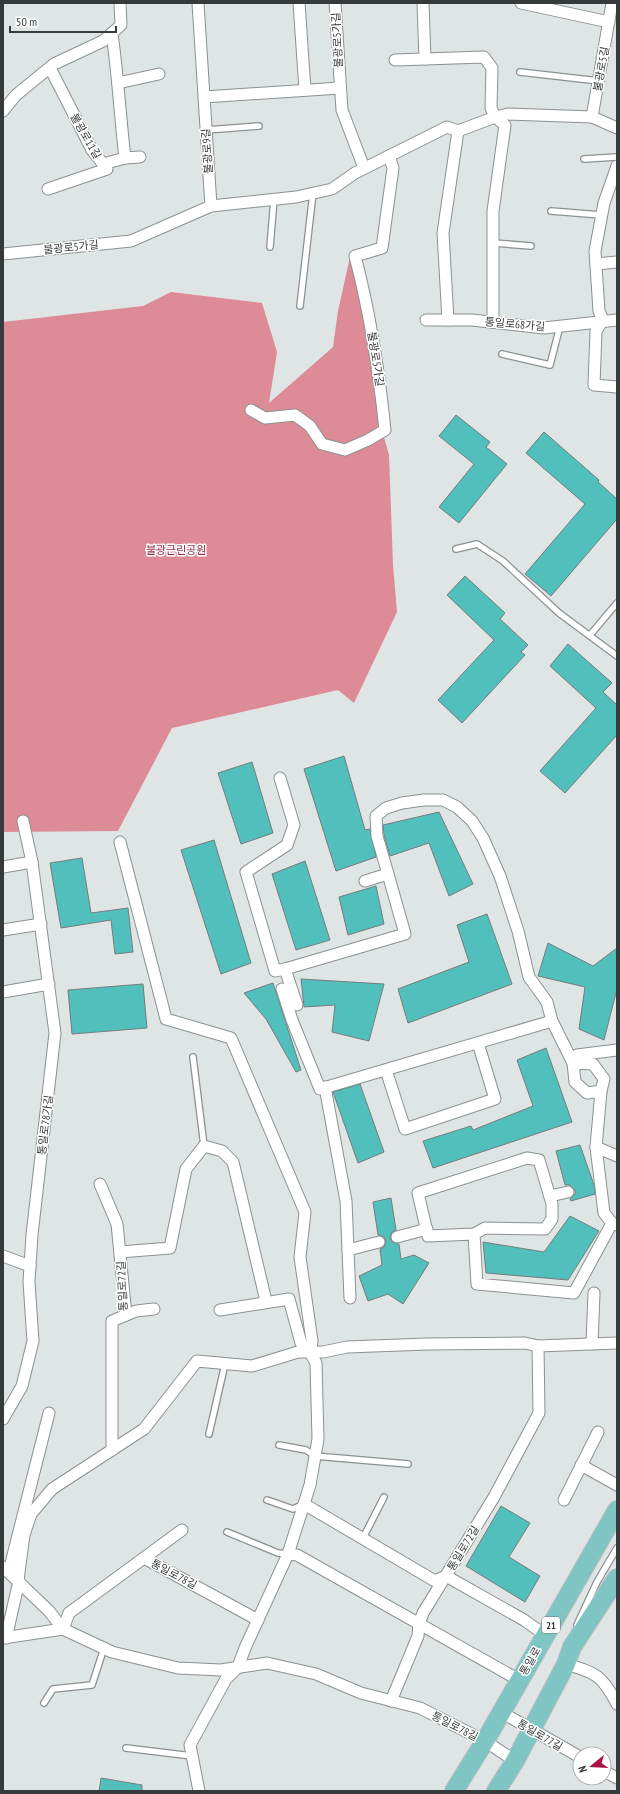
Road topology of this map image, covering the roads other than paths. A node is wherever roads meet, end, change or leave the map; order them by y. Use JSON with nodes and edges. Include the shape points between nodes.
{"nodes":[{"id":1,"x":120,"y":3,"type":"edge"},
{"id":2,"x":198,"y":3,"type":"edge"},
{"id":3,"x":299,"y":3,"type":"edge"},
{"id":4,"x":335,"y":3,"type":"edge"},
{"id":5,"x":423,"y":3,"type":"edge"},
{"id":6,"x":521,"y":3,"type":"edge"},
{"id":7,"x":612,"y":3,"type":"edge"},
{"id":8,"x":609,"y":22,"type":"junction"},
{"id":9,"x":112,"y":34,"type":"junction"},
{"id":10,"x":425,"y":59,"type":"junction"},
{"id":11,"x":395,"y":60,"type":"dead end"},
{"id":12,"x":50,"y":68,"type":"junction"},
{"id":13,"x":520,"y":72,"type":"dead end"},
{"id":14,"x":160,"y":74,"type":"dead end"},
{"id":15,"x":599,"y":81,"type":"junction"},
{"id":16,"x":118,"y":84,"type":"junction"},
{"id":17,"x":340,"y":88,"type":"junction"},
{"id":18,"x":305,"y":90,"type":"junction"},
{"id":19,"x":204,"y":97,"type":"junction"},
{"id":20,"x":3,"y":111,"type":"edge"},
{"id":21,"x":495,"y":117,"type":"junction"},
{"id":22,"x":592,"y":117,"type":"junction"},
{"id":23,"x":259,"y":126,"type":"dead end"},
{"id":24,"x":617,"y":128,"type":"edge"},
{"id":25,"x":206,"y":130,"type":"junction"},
{"id":26,"x":458,"y":130,"type":"junction"},
{"id":27,"x":389,"y":156,"type":"junction"},
{"id":28,"x":140,"y":157,"type":"dead end"},
{"id":29,"x":617,"y":157,"type":"edge"},
{"id":30,"x":126,"y":158,"type":"junction"},
{"id":31,"x":584,"y":159,"type":"dead end"},
{"id":32,"x":103,"y":164,"type":"junction"},
{"id":33,"x":617,"y":166,"type":"edge"},
{"id":34,"x":364,"y":168,"type":"junction"},
{"id":35,"x":48,"y":189,"type":"dead end"},
{"id":36,"x":313,"y":193,"type":"junction"},
{"id":37,"x":274,"y":199,"type":"junction"},
{"id":38,"x":211,"y":206,"type":"junction"},
{"id":39,"x":552,"y":211,"type":"dead end"},
{"id":40,"x":601,"y":215,"type":"junction"},
{"id":41,"x":494,"y":243,"type":"junction"},
{"id":42,"x":531,"y":246,"type":"dead end"},
{"id":43,"x":270,"y":247,"type":"dead end"},
{"id":44,"x":3,"y":254,"type":"edge"},
{"id":45,"x":617,"y":262,"type":"edge"},
{"id":46,"x":596,"y":264,"type":"junction"},
{"id":47,"x":300,"y":306,"type":"dead end"},
{"id":48,"x":426,"y":320,"type":"dead end"},
{"id":49,"x":448,"y":320,"type":"junction"},
{"id":50,"x":603,"y":320,"type":"junction"},
{"id":51,"x":617,"y":320,"type":"edge"},
{"id":52,"x":493,"y":322,"type":"junction"},
{"id":53,"x":560,"y":326,"type":"junction"},
{"id":54,"x":502,"y":354,"type":"dead end"},
{"id":55,"x":617,"y":387,"type":"edge"},
{"id":56,"x":252,"y":410,"type":"dead end"},
{"id":57,"x":456,"y":549,"type":"dead end"},
{"id":58,"x":617,"y":603,"type":"edge"},
{"id":59,"x":590,"y":635,"type":"junction"},
{"id":60,"x":617,"y":656,"type":"edge"},
{"id":61,"x":280,"y":778,"type":"dead end"},
{"id":62,"x":23,"y":821,"type":"dead end"},
{"id":63,"x":120,"y":842,"type":"dead end"},
{"id":64,"x":32,"y":862,"type":"junction"},
{"id":65,"x":3,"y":866,"type":"edge"},
{"id":66,"x":388,"y":874,"type":"junction"},
{"id":67,"x":364,"y":880,"type":"dead end"},
{"id":68,"x":41,"y":924,"type":"junction"},
{"id":69,"x":3,"y":930,"type":"edge"},
{"id":70,"x":285,"y":969,"type":"junction"},
{"id":71,"x":49,"y":984,"type":"junction"},
{"id":72,"x":282,"y":989,"type":"dead end"},
{"id":73,"x":3,"y":992,"type":"edge"},
{"id":74,"x":296,"y":1005,"type":"dead end"},
{"id":75,"x":552,"y":1021,"type":"junction"},
{"id":76,"x":478,"y":1043,"type":"junction"},
{"id":77,"x":617,"y":1050,"type":"edge"},
{"id":78,"x":193,"y":1057,"type":"dead end"},
{"id":79,"x":573,"y":1062,"type":"junction"},
{"id":80,"x":386,"y":1070,"type":"junction"},
{"id":81,"x":326,"y":1087,"type":"junction"},
{"id":82,"x":601,"y":1091,"type":"junction"},
{"id":83,"x":204,"y":1146,"type":"junction"},
{"id":84,"x":596,"y":1147,"type":"junction"},
{"id":85,"x":617,"y":1156,"type":"edge"},
{"id":86,"x":100,"y":1184,"type":"dead end"},
{"id":87,"x":568,"y":1192,"type":"dead end"},
{"id":88,"x":550,"y":1196,"type":"junction"},
{"id":89,"x":615,"y":1224,"type":"edge"},
{"id":90,"x":427,"y":1229,"type":"junction"},
{"id":91,"x":474,"y":1234,"type":"junction"},
{"id":92,"x":398,"y":1237,"type":"dead end"},
{"id":93,"x":379,"y":1242,"type":"dead end"},
{"id":94,"x":348,"y":1250,"type":"junction"},
{"id":95,"x":120,"y":1252,"type":"junction"},
{"id":96,"x":3,"y":1256,"type":"edge"},
{"id":97,"x":30,"y":1266,"type":"junction"},
{"id":98,"x":594,"y":1293,"type":"dead end"},
{"id":99,"x":350,"y":1298,"type":"dead end"},
{"id":100,"x":266,"y":1301,"type":"junction"},
{"id":101,"x":154,"y":1309,"type":"dead end"},
{"id":102,"x":220,"y":1310,"type":"dead end"},
{"id":103,"x":126,"y":1315,"type":"junction"},
{"id":104,"x":617,"y":1343,"type":"edge"},
{"id":105,"x":592,"y":1344,"type":"junction"},
{"id":106,"x":538,"y":1346,"type":"junction"},
{"id":107,"x":310,"y":1352,"type":"junction"},
{"id":108,"x":225,"y":1364,"type":"junction"},
{"id":109,"x":50,"y":1413,"type":"dead end"},
{"id":110,"x":3,"y":1419,"type":"edge"},
{"id":111,"x":598,"y":1432,"type":"dead end"},
{"id":112,"x":209,"y":1434,"type":"dead end"},
{"id":113,"x":279,"y":1445,"type":"dead end"},
{"id":114,"x":112,"y":1450,"type":"junction"},
{"id":115,"x":315,"y":1456,"type":"junction"},
{"id":116,"x":408,"y":1464,"type":"dead end"},
{"id":117,"x":581,"y":1465,"type":"junction"},
{"id":118,"x":617,"y":1485,"type":"edge"},
{"id":119,"x":384,"y":1498,"type":"dead end"},
{"id":120,"x":267,"y":1500,"type":"dead end"},
{"id":121,"x":564,"y":1500,"type":"dead end"},
{"id":122,"x":304,"y":1504,"type":"junction"},
{"id":123,"x":617,"y":1510,"type":"edge"},
{"id":124,"x":182,"y":1530,"type":"dead end"},
{"id":125,"x":227,"y":1532,"type":"dead end"},
{"id":126,"x":363,"y":1538,"type":"junction"},
{"id":127,"x":617,"y":1548,"type":"edge"},
{"id":128,"x":288,"y":1554,"type":"junction"},
{"id":129,"x":144,"y":1558,"type":"junction"},
{"id":130,"x":6,"y":1569,"type":"edge"},
{"id":131,"x":446,"y":1576,"type":"junction"},
{"id":132,"x":617,"y":1578,"type":"edge"},
{"id":133,"x":19,"y":1580,"type":"junction"},
{"id":134,"x":258,"y":1620,"type":"junction"},
{"id":135,"x":419,"y":1624,"type":"junction"},
{"id":136,"x":63,"y":1629,"type":"junction"},
{"id":137,"x":545,"y":1635,"type":"junction"},
{"id":138,"x":4,"y":1638,"type":"edge"},
{"id":139,"x":572,"y":1647,"type":"junction"},
{"id":140,"x":104,"y":1648,"type":"junction"},
{"id":141,"x":566,"y":1664,"type":"junction"},
{"id":142,"x":238,"y":1667,"type":"junction"},
{"id":143,"x":520,"y":1680,"type":"junction"},
{"id":144,"x":391,"y":1701,"type":"junction"},
{"id":145,"x":44,"y":1703,"type":"dead end"},
{"id":146,"x":617,"y":1704,"type":"edge"},
{"id":147,"x":501,"y":1712,"type":"junction"},
{"id":148,"x":531,"y":1730,"type":"junction"},
{"id":149,"x":485,"y":1741,"type":"junction"},
{"id":150,"x":126,"y":1748,"type":"dead end"},
{"id":151,"x":572,"y":1753,"type":"edge"},
{"id":152,"x":192,"y":1756,"type":"junction"},
{"id":153,"x":515,"y":1761,"type":"junction"},
{"id":154,"x":199,"y":1791,"type":"edge"},
{"id":155,"x":454,"y":1791,"type":"edge"},
{"id":156,"x":496,"y":1791,"type":"edge"}],
"edges":[{"from":1,"to":9,"type":"street","via":[[121,25]]},
{"from":2,"to":19,"type":"street","name":"불광로9길"},
{"from":3,"to":18,"type":"street"},
{"from":4,"to":17,"type":"street","name":"불광로5가길"},
{"from":5,"to":10,"type":"street"},
{"from":6,"to":8,"type":"street"},
{"from":7,"to":8,"type":"street","name":"불광로5길"},
{"from":8,"to":15,"type":"street","name":"불광로5길"},
{"from":9,"to":12,"type":"street"},
{"from":9,"to":16,"type":"street"},
{"from":10,"to":11,"type":"street"},
{"from":10,"to":21,"type":"street","via":[[484,57],[492,68],[491,108]]},
{"from":12,"to":20,"type":"street","via":[[16,95]]},
{"from":12,"to":32,"type":"street","name":"불광로11길","via":[[92,150]]},
{"from":13,"to":15,"type":"lane"},
{"from":14,"to":16,"type":"street"},
{"from":15,"to":22,"type":"street","name":"불광로5길"},
{"from":16,"to":30,"type":"street"},
{"from":17,"to":18,"type":"street"},
{"from":17,"to":34,"type":"street","name":"불광로5가길","via":[[342,110]]},
{"from":18,"to":19,"type":"street"},
{"from":19,"to":25,"type":"street","name":"불광로9길"},
{"from":21,"to":22,"type":"street","name":"불광로5가길","via":[[508,114]]},
{"from":21,"to":26,"type":"street","name":"불광로5가길"},
{"from":21,"to":41,"type":"street","via":[[506,125],[493,211]]},
{"from":22,"to":24,"type":"street"},
{"from":23,"to":25,"type":"lane"},
{"from":25,"to":38,"type":"street","name":"불광로9길"},
{"from":26,"to":27,"type":"street","name":"불광로5가길","via":[[447,127]]},
{"from":26,"to":49,"type":"street","via":[[443,233]]},
{"from":27,"to":34,"type":"street","name":"불광로5가길"},
{"from":27,"to":56,"type":"street","name":"불광로5가길","via":[[393,168],[382,248],[355,256],[372,329],[385,430],[345,450],[322,444],[310,426],[295,415],[265,418]]},
{"from":28,"to":30,"type":"street"},
{"from":29,"to":31,"type":"lane"},
{"from":30,"to":32,"type":"street"},
{"from":32,"to":35,"type":"street","name":"불광로11길","via":[[107,169]]},
{"from":33,"to":40,"type":"street"},
{"from":34,"to":36,"type":"street","name":"불광로5가길","via":[[332,189]]},
{"from":36,"to":37,"type":"street","name":"불광로5가길"},
{"from":36,"to":47,"type":"lane"},
{"from":37,"to":38,"type":"street","name":"불광로5가길"},
{"from":37,"to":43,"type":"lane"},
{"from":38,"to":44,"type":"street","name":"불광로5가길","via":[[131,241]]},
{"from":39,"to":40,"type":"lane"},
{"from":40,"to":46,"type":"street","via":[[595,251]]},
{"from":41,"to":42,"type":"lane"},
{"from":41,"to":52,"type":"street"},
{"from":45,"to":46,"type":"street"},
{"from":46,"to":50,"type":"street","via":[[599,312]]},
{"from":48,"to":49,"type":"street","name":"통일로68가길"},
{"from":49,"to":52,"type":"street","name":"통일로68가길"},
{"from":50,"to":51,"type":"street","name":"통일로68가길"},
{"from":50,"to":53,"type":"street","name":"통일로68가길"},
{"from":50,"to":55,"type":"street","via":[[596,331],[594,385]]},
{"from":52,"to":53,"type":"street","name":"통일로68가길","via":[[544,328]]},
{"from":53,"to":54,"type":"lane","via":[[550,365]]},
{"from":57,"to":59,"type":"lane","via":[[477,544],[503,560],[559,613]]},
{"from":58,"to":59,"type":"lane"},
{"from":59,"to":60,"type":"lane"},
{"from":61,"to":70,"type":"street","via":[[294,825],[287,845],[246,872],[276,971]]},
{"from":62,"to":64,"type":"street","name":"통일로78가길"},
{"from":63,"to":107,"type":"street","via":[[166,1019],[231,1038],[305,1212],[300,1257],[312,1341]]},
{"from":64,"to":65,"type":"street"},
{"from":64,"to":68,"type":"street","name":"통일로78가길"},
{"from":66,"to":67,"type":"street"},
{"from":66,"to":70,"type":"street","via":[[405,934]]},
{"from":66,"to":75,"type":"street","via":[[377,836],[376,816],[386,808],[424,800],[443,800],[457,807],[472,821],[484,838],[516,923],[529,977],[547,1002]]},
{"from":68,"to":69,"type":"street"},
{"from":68,"to":71,"type":"street","name":"통일로78가길"},
{"from":70,"to":74,"type":"street"},
{"from":71,"to":73,"type":"street"},
{"from":71,"to":97,"type":"street","name":"통일로78가길","via":[[56,1034]]},
{"from":72,"to":81,"type":"street","via":[[320,1089]]},
{"from":75,"to":76,"type":"street"},
{"from":75,"to":79,"type":"street"},
{"from":76,"to":80,"type":"street"},
{"from":76,"to":80,"type":"street","via":[[495,1100],[405,1129]]},
{"from":77,"to":79,"type":"street","via":[[578,1055]]},
{"from":78,"to":83,"type":"lane"},
{"from":79,"to":82,"type":"street","via":[[575,1082],[587,1093]]},
{"from":79,"to":82,"type":"street","via":[[593,1064],[596,1067],[604,1079]]},
{"from":80,"to":81,"type":"street"},
{"from":81,"to":94,"type":"street","via":[[346,1201]]},
{"from":82,"to":84,"type":"street"},
{"from":83,"to":95,"type":"street","name":"통일로72길","via":[[186,1169],[170,1248]]},
{"from":83,"to":100,"type":"street","via":[[222,1151],[233,1162]]},
{"from":84,"to":85,"type":"street"},
{"from":84,"to":89,"type":"street","via":[[597,1185],[604,1213]]},
{"from":86,"to":95,"type":"street","via":[[117,1224]]},
{"from":87,"to":88,"type":"street"},
{"from":88,"to":90,"type":"street","via":[[540,1160],[527,1158],[418,1193]]},
{"from":88,"to":91,"type":"street","via":[[552,1219],[545,1230],[484,1228]]},
{"from":89,"to":91,"type":"street","via":[[574,1293],[477,1284]]},
{"from":90,"to":91,"type":"street","via":[[428,1236]]},
{"from":90,"to":92,"type":"street"},
{"from":93,"to":94,"type":"street"},
{"from":94,"to":99,"type":"street"},
{"from":95,"to":103,"type":"street","name":"통일로72길"},
{"from":96,"to":97,"type":"street"},
{"from":97,"to":110,"type":"street","name":"통일로78가길","via":[[33,1341],[22,1386]]},
{"from":98,"to":105,"type":"street"},
{"from":100,"to":102,"type":"street"},
{"from":100,"to":107,"type":"street","via":[[289,1298],[301,1343]]},
{"from":101,"to":103,"type":"street"},
{"from":103,"to":114,"type":"street","name":"통일로72길","via":[[112,1320]]},
{"from":104,"to":105,"type":"street"},
{"from":105,"to":106,"type":"street"},
{"from":106,"to":107,"type":"street","via":[[525,1343],[427,1344]]},
{"from":106,"to":131,"type":"street","name":"통일로72길","via":[[539,1413],[494,1497]]},
{"from":107,"to":108,"type":"street","via":[[298,1352],[252,1366]]},
{"from":107,"to":115,"type":"street","via":[[316,1363],[318,1439]]},
{"from":108,"to":112,"type":"lane"},
{"from":108,"to":114,"type":"street","via":[[197,1361],[144,1429]]},
{"from":109,"to":130,"type":"street","name":"통일로78길"},
{"from":111,"to":117,"type":"street"},
{"from":113,"to":115,"type":"lane","via":[[306,1450]]},
{"from":114,"to":133,"type":"street","via":[[52,1489],[31,1514],[24,1535]]},
{"from":115,"to":116,"type":"lane"},
{"from":115,"to":122,"type":"street"},
{"from":117,"to":118,"type":"street"},
{"from":117,"to":121,"type":"street"},
{"from":119,"to":126,"type":"lane"},
{"from":120,"to":122,"type":"lane","via":[[293,1509]]},
{"from":122,"to":126,"type":"street","name":"통일로72길"},
{"from":122,"to":128,"type":"street"},
{"from":123,"to":137,"type":"main road","name":"통일로","number":"21"},
{"from":124,"to":129,"type":"street"},
{"from":125,"to":128,"type":"lane","via":[[278,1554]]},
{"from":126,"to":131,"type":"street","name":"통일로72길","via":[[436,1581]]},
{"from":127,"to":139,"type":"lane","via":[[597,1582],[575,1629]]},
{"from":128,"to":134,"type":"street"},
{"from":128,"to":135,"type":"street","via":[[297,1555]]},
{"from":129,"to":134,"type":"street","name":"통일로78길"},
{"from":129,"to":136,"type":"street","name":"통일로78길","via":[[68,1613]]},
{"from":130,"to":133,"type":"street","name":"통일로78길"},
{"from":131,"to":135,"type":"street"},
{"from":131,"to":137,"type":"street","via":[[524,1620]]},
{"from":132,"to":139,"type":"main road"},
{"from":133,"to":136,"type":"street","name":"통일로78길","via":[[50,1611]]},
{"from":133,"to":138,"type":"street"},
{"from":134,"to":142,"type":"street"},
{"from":135,"to":143,"type":"street"},
{"from":135,"to":144,"type":"street","via":[[418,1636]]},
{"from":136,"to":138,"type":"street"},
{"from":136,"to":140,"type":"street","name":"통일로78길"},
{"from":137,"to":143,"type":"main road","name":"통일로","number":"21"},
{"from":139,"to":141,"type":"main road"},
{"from":140,"to":142,"type":"street","name":"통일로78길","via":[[178,1668],[221,1670]]},
{"from":140,"to":145,"type":"lane","via":[[92,1685],[53,1689]]},
{"from":141,"to":146,"type":"street","via":[[590,1671],[607,1684]]},
{"from":141,"to":148,"type":"main road"},
{"from":142,"to":144,"type":"street","name":"통일로78길","via":[[267,1663],[316,1674],[361,1693]]},
{"from":142,"to":152,"type":"street","via":[[226,1679],[200,1725],[190,1745]]},
{"from":143,"to":147,"type":"main road","name":"통일로","number":"21"},
{"from":144,"to":149,"type":"street","name":"통일로78길","via":[[420,1708]]},
{"from":147,"to":148,"type":"street","name":"통일로77길"},
{"from":147,"to":149,"type":"main road","name":"통일로","number":"21"},
{"from":148,"to":151,"type":"street","name":"통일로77길"},
{"from":148,"to":153,"type":"main road"},
{"from":149,"to":153,"type":"street","name":"통일로78길"},
{"from":149,"to":155,"type":"main road","name":"통일로","number":"21"},
{"from":150,"to":152,"type":"lane"},
{"from":152,"to":154,"type":"street"},
{"from":153,"to":156,"type":"main road"}]}
